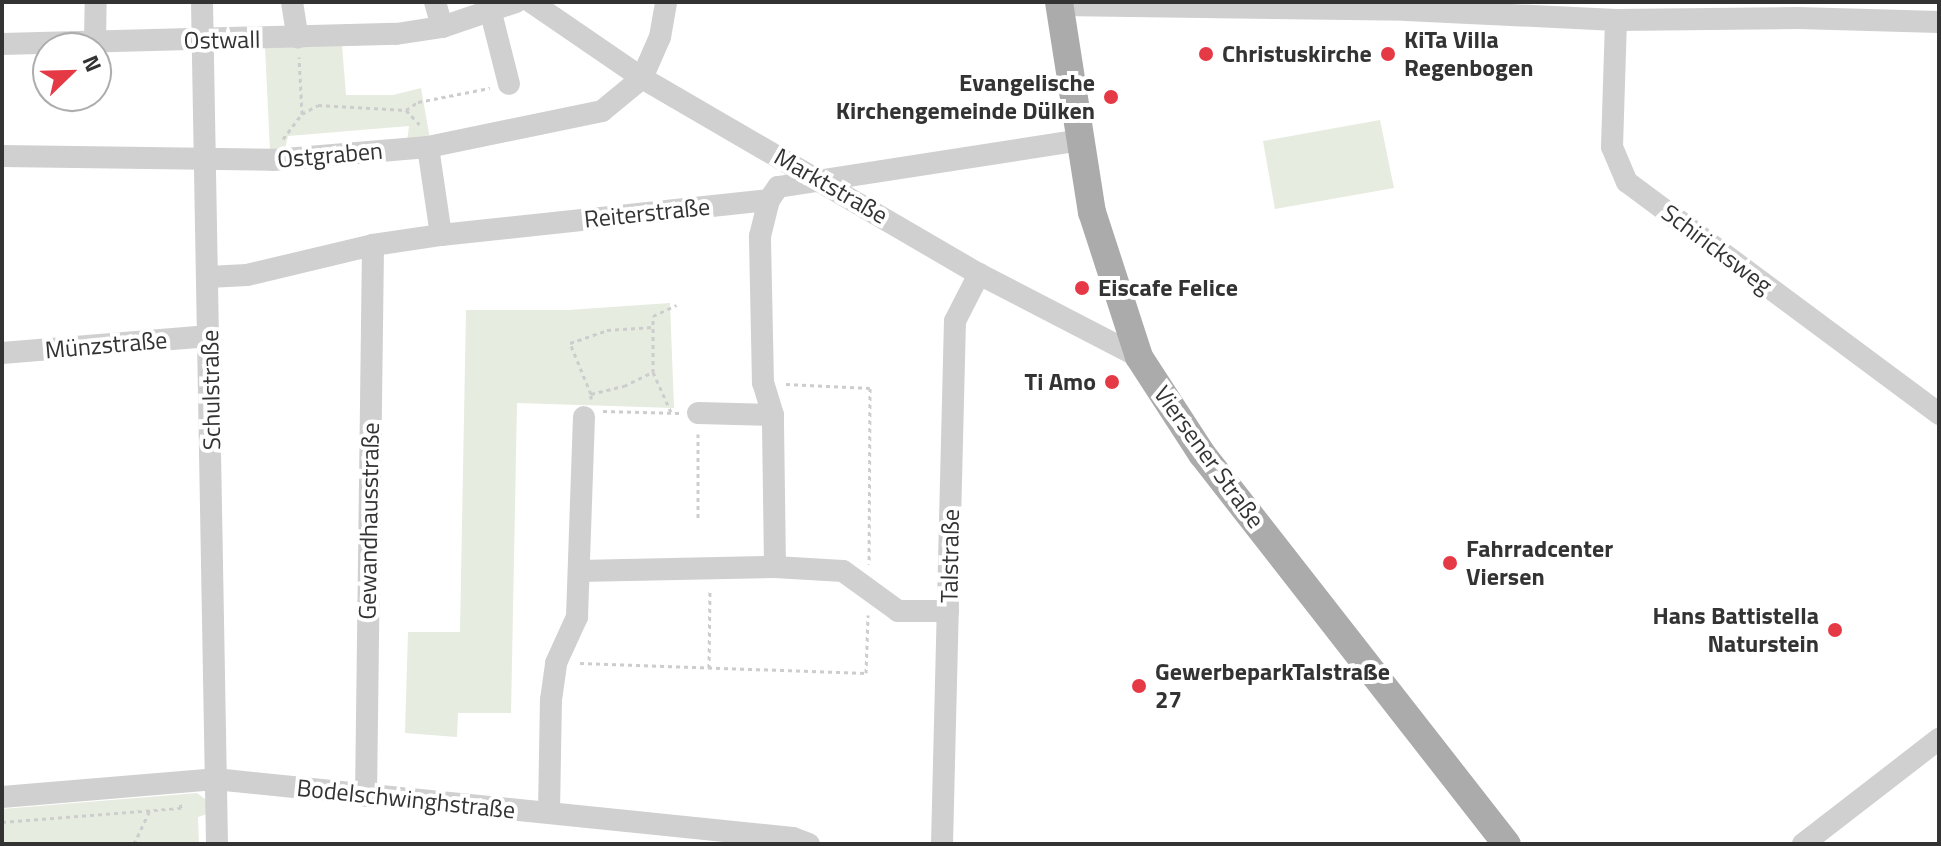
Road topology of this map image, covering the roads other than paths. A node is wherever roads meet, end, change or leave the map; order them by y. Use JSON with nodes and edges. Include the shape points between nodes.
{"nodes":[{"id":1,"x":96,"y":2,"type":"edge"},
{"id":2,"x":202,"y":2,"type":"edge"},
{"id":3,"x":292,"y":2,"type":"edge"},
{"id":4,"x":435,"y":2,"type":"edge"},
{"id":5,"x":516,"y":2,"type":"edge"},
{"id":6,"x":531,"y":2,"type":"edge"},
{"id":7,"x":666,"y":2,"type":"edge"},
{"id":8,"x":1059,"y":4,"type":"edge"},
{"id":9,"x":1405,"y":6,"type":"edge"},
{"id":10,"x":1797,"y":10,"type":"edge"},
{"id":11,"x":491,"y":13,"type":"junction"},
{"id":12,"x":1616,"y":20,"type":"junction"},
{"id":13,"x":1939,"y":22,"type":"edge"},
{"id":14,"x":442,"y":27,"type":"junction"},
{"id":15,"x":95,"y":32,"type":"edge"},
{"id":16,"x":298,"y":38,"type":"junction"},
{"id":17,"x":112,"y":41,"type":"edge"},
{"id":18,"x":203,"y":41,"type":"junction"},
{"id":19,"x":32,"y":43,"type":"edge"},
{"id":20,"x":2,"y":44,"type":"edge"},
{"id":21,"x":642,"y":78,"type":"junction"},
{"id":22,"x":509,"y":84,"type":"road end"},
{"id":23,"x":1080,"y":140,"type":"junction"},
{"id":24,"x":428,"y":147,"type":"junction"},
{"id":25,"x":2,"y":156,"type":"edge"},
{"id":26,"x":205,"y":162,"type":"junction"},
{"id":27,"x":820,"y":179,"type":"junction"},
{"id":28,"x":769,"y":200,"type":"junction"},
{"id":29,"x":441,"y":235,"type":"junction"},
{"id":30,"x":373,"y":245,"type":"junction"},
{"id":31,"x":979,"y":274,"type":"junction"},
{"id":32,"x":208,"y":277,"type":"junction"},
{"id":33,"x":209,"y":336,"type":"junction"},
{"id":34,"x":2,"y":353,"type":"edge"},
{"id":35,"x":1139,"y":357,"type":"junction"},
{"id":36,"x":698,"y":413,"type":"road end"},
{"id":37,"x":1939,"y":414,"type":"edge"},
{"id":38,"x":773,"y":415,"type":"junction"},
{"id":39,"x":584,"y":417,"type":"road end"},
{"id":40,"x":775,"y":567,"type":"junction"},
{"id":41,"x":579,"y":571,"type":"junction"},
{"id":42,"x":948,"y":611,"type":"junction"},
{"id":43,"x":1939,"y":739,"type":"edge"},
{"id":44,"x":215,"y":779,"type":"junction"},
{"id":45,"x":366,"y":796,"type":"junction"},
{"id":46,"x":2,"y":797,"type":"edge"},
{"id":47,"x":549,"y":812,"type":"junction"},
{"id":48,"x":798,"y":842,"type":"edge"},
{"id":49,"x":217,"y":844,"type":"edge"},
{"id":50,"x":942,"y":844,"type":"edge"},
{"id":51,"x":1507,"y":844,"type":"edge"},
{"id":52,"x":1803,"y":844,"type":"edge"}],
"edges":[{"from":1,"to":15,"type":"street"},
{"from":2,"to":18,"type":"street","name":"Schulstraße"},
{"from":3,"to":16,"type":"street"},
{"from":4,"to":14,"type":"street"},
{"from":5,"to":11,"type":"street","name":"Ostwall"},
{"from":6,"to":21,"type":"street","name":"Marktstraße"},
{"from":7,"to":21,"type":"street","via":[[660,37]]},
{"from":8,"to":9,"type":"street"},
{"from":8,"to":23,"type":"main road","name":"Viersener Straße"},
{"from":9,"to":12,"type":"street"},
{"from":10,"to":12,"type":"street"},
{"from":10,"to":13,"type":"street"},
{"from":11,"to":14,"type":"street","name":"Ostwall"},
{"from":11,"to":22,"type":"street"},
{"from":12,"to":37,"type":"street","name":"Schiricksweg","via":[[1612,147],[1627,182]]},
{"from":14,"to":16,"type":"street","name":"Ostwall"},
{"from":16,"to":18,"type":"street","name":"Ostwall"},
{"from":17,"to":18,"type":"street","name":"Ostwall"},
{"from":18,"to":26,"type":"street","name":"Schulstraße"},
{"from":19,"to":20,"type":"street","name":"Ostwall"},
{"from":21,"to":24,"type":"street","name":"Ostgraben","via":[[602,111]]},
{"from":21,"to":27,"type":"street","name":"Marktstraße"},
{"from":23,"to":27,"type":"street","name":"Reiterstraße"},
{"from":23,"to":35,"type":"main road","name":"Viersener Straße","via":[[1092,212]]},
{"from":24,"to":26,"type":"street","name":"Ostgraben"},
{"from":24,"to":29,"type":"street"},
{"from":25,"to":26,"type":"street","name":"Ostgraben"},
{"from":26,"to":32,"type":"street","name":"Schulstraße"},
{"from":27,"to":28,"type":"street","name":"Reiterstraße","via":[[778,187]]},
{"from":27,"to":31,"type":"street","name":"Marktstraße"},
{"from":28,"to":29,"type":"street","name":"Reiterstraße"},
{"from":28,"to":38,"type":"street","via":[[760,236],[761,313],[763,383]]},
{"from":29,"to":30,"type":"street","name":"Reiterstraße"},
{"from":30,"to":32,"type":"street","name":"Reiterstraße","via":[[247,275]]},
{"from":30,"to":45,"type":"street","name":"Gewandhausstraße"},
{"from":31,"to":35,"type":"street","name":"Marktstraße"},
{"from":31,"to":42,"type":"street","name":"Talstraße","via":[[955,321]]},
{"from":32,"to":33,"type":"street","name":"Schulstraße"},
{"from":33,"to":34,"type":"street","name":"Münzstraße"},
{"from":33,"to":44,"type":"street","name":"Schulstraße"},
{"from":35,"to":51,"type":"main road","name":"Viersener Straße","via":[[1202,454]]},
{"from":36,"to":38,"type":"street"},
{"from":38,"to":40,"type":"street"},
{"from":39,"to":41,"type":"street"},
{"from":40,"to":41,"type":"street"},
{"from":40,"to":42,"type":"street","via":[[843,571],[898,611]]},
{"from":41,"to":47,"type":"street","via":[[577,617],[556,663],[551,700]]},
{"from":42,"to":50,"type":"street","name":"Talstraße"},
{"from":43,"to":52,"type":"street"},
{"from":44,"to":45,"type":"street","name":"Bodelschwinghstraße"},
{"from":44,"to":46,"type":"street","name":"Bodelschwinghstraße"},
{"from":44,"to":49,"type":"street","name":"Schulstraße"},
{"from":45,"to":47,"type":"street","name":"Bodelschwinghstraße"},
{"from":47,"to":48,"type":"street","name":"Bodelschwinghstraße"}]}
